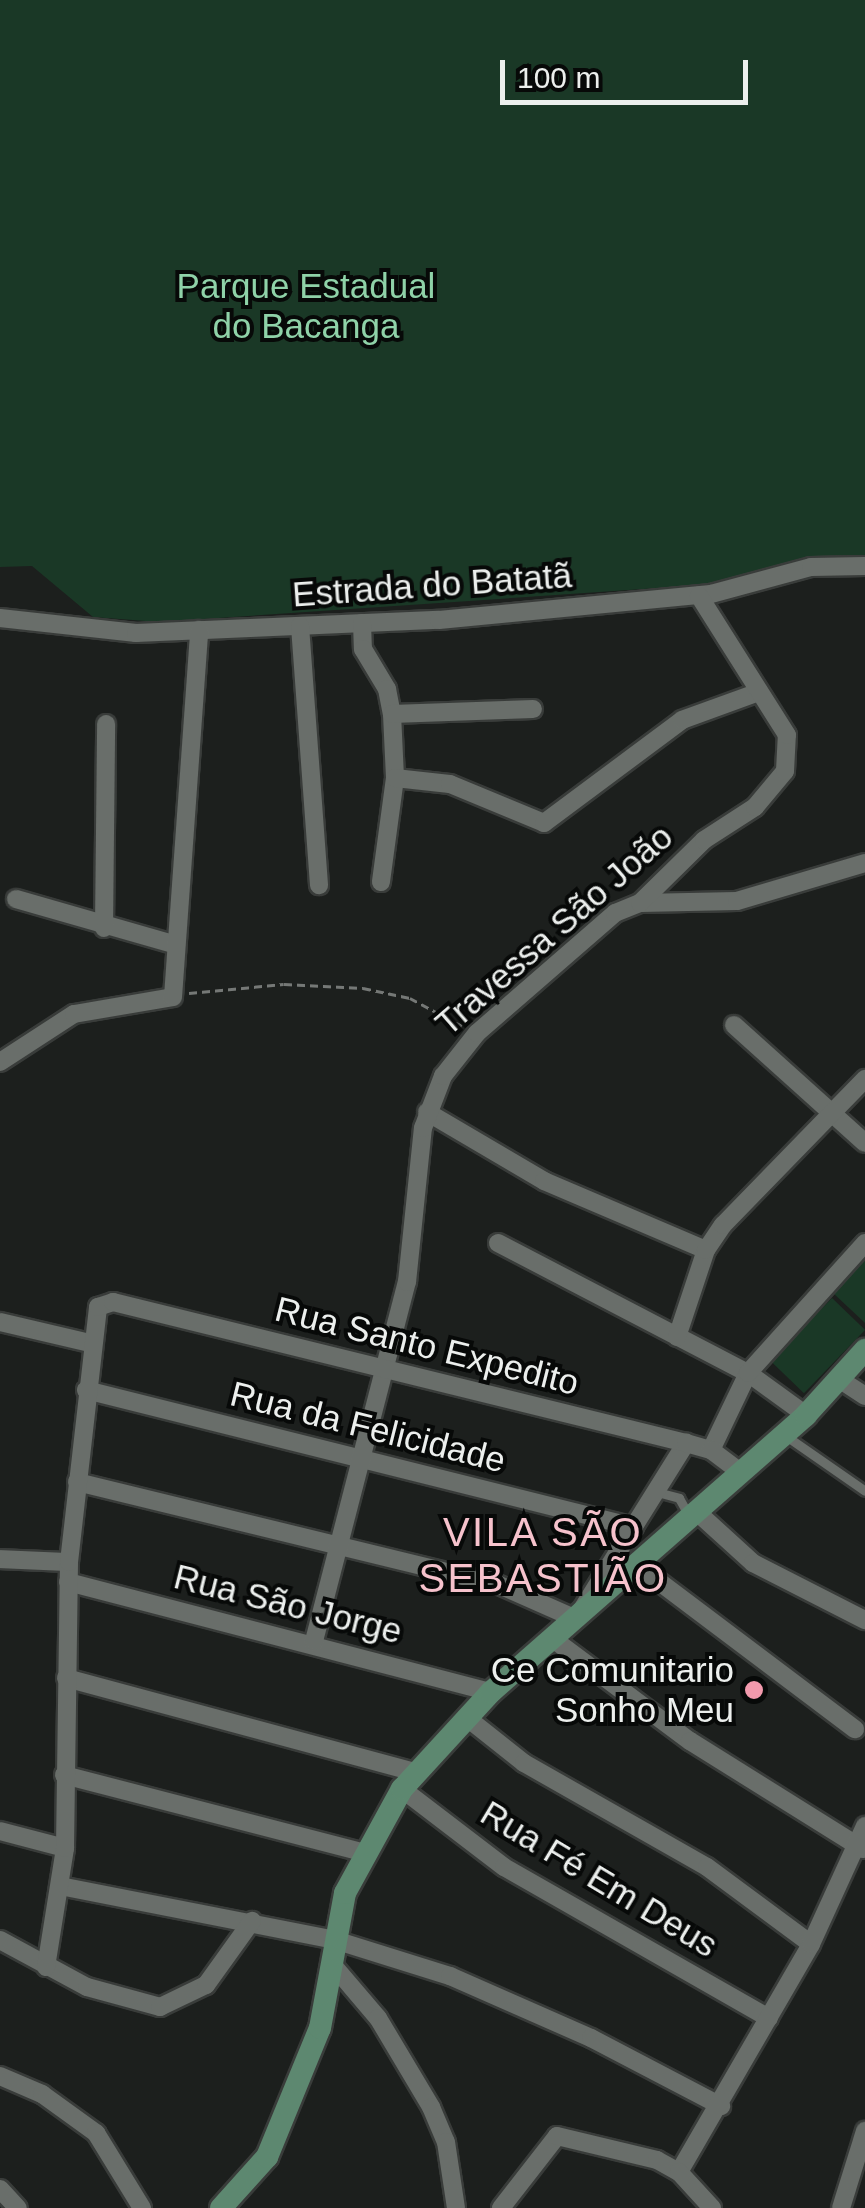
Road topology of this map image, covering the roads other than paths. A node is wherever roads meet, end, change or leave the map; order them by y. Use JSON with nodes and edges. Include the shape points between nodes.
{"nodes":[{"id":1,"x":865,"y":566,"type":"edge"},
{"id":2,"x":699,"y":596,"type":"junction"},
{"id":3,"x":0,"y":618,"type":"edge"},
{"id":4,"x":362,"y":623,"type":"junction"},
{"id":5,"x":300,"y":626,"type":"junction"},
{"id":6,"x":200,"y":630,"type":"junction"},
{"id":7,"x":758,"y":692,"type":"junction"},
{"id":8,"x":533,"y":708,"type":"dead end"},
{"id":9,"x":392,"y":714,"type":"junction"},
{"id":10,"x":106,"y":724,"type":"dead end"},
{"id":11,"x":395,"y":778,"type":"junction"},
{"id":12,"x":865,"y":863,"type":"edge"},
{"id":13,"x":381,"y":882,"type":"dead end"},
{"id":14,"x":319,"y":885,"type":"dead end"},
{"id":15,"x":16,"y":899,"type":"dead end"},
{"id":16,"x":640,"y":903,"type":"junction"},
{"id":17,"x":104,"y":928,"type":"junction"},
{"id":18,"x":173,"y":944,"type":"junction"},
{"id":19,"x":734,"y":1025,"type":"dead end"},
{"id":20,"x":0,"y":1062,"type":"edge"},
{"id":21,"x":865,"y":1079,"type":"edge"},
{"id":22,"x":428,"y":1112,"type":"junction"},
{"id":23,"x":834,"y":1114,"type":"junction"},
{"id":24,"x":865,"y":1144,"type":"edge"},
{"id":25,"x":865,"y":1242,"type":"edge"},
{"id":26,"x":498,"y":1243,"type":"dead end"},
{"id":27,"x":706,"y":1250,"type":"junction"},
{"id":28,"x":0,"y":1322,"type":"edge"},
{"id":29,"x":678,"y":1337,"type":"junction"},
{"id":30,"x":90,"y":1343,"type":"junction"},
{"id":31,"x":865,"y":1350,"type":"edge"},
{"id":32,"x":386,"y":1370,"type":"junction"},
{"id":33,"x":748,"y":1373,"type":"junction"},
{"id":34,"x":839,"y":1379,"type":"junction"},
{"id":35,"x":86,"y":1390,"type":"junction"},
{"id":36,"x":865,"y":1396,"type":"edge"},
{"id":37,"x":806,"y":1415,"type":"junction"},
{"id":38,"x":784,"y":1434,"type":"junction"},
{"id":39,"x":686,"y":1442,"type":"junction"},
{"id":40,"x":711,"y":1450,"type":"junction"},
{"id":41,"x":363,"y":1458,"type":"junction"},
{"id":42,"x":741,"y":1473,"type":"junction"},
{"id":43,"x":78,"y":1482,"type":"junction"},
{"id":44,"x":865,"y":1491,"type":"edge"},
{"id":45,"x":655,"y":1492,"type":"junction"},
{"id":46,"x":693,"y":1515,"type":"junction"},
{"id":47,"x":634,"y":1527,"type":"junction"},
{"id":48,"x":661,"y":1544,"type":"junction"},
{"id":49,"x":340,"y":1545,"type":"junction"},
{"id":50,"x":0,"y":1559,"type":"edge"},
{"id":51,"x":69,"y":1562,"type":"junction"},
{"id":52,"x":637,"y":1566,"type":"junction"},
{"id":53,"x":68,"y":1582,"type":"junction"},
{"id":54,"x":576,"y":1620,"type":"junction"},
{"id":55,"x":865,"y":1620,"type":"edge"},
{"id":56,"x":553,"y":1639,"type":"junction"},
{"id":57,"x":314,"y":1641,"type":"junction"},
{"id":58,"x":66,"y":1678,"type":"junction"},
{"id":59,"x":490,"y":1692,"type":"junction"},
{"id":60,"x":466,"y":1717,"type":"junction"},
{"id":61,"x":856,"y":1729,"type":"dead end"},
{"id":62,"x":64,"y":1776,"type":"junction"},
{"id":63,"x":409,"y":1781,"type":"junction"},
{"id":64,"x":865,"y":1826,"type":"edge"},
{"id":65,"x":0,"y":1831,"type":"edge"},
{"id":66,"x":65,"y":1848,"type":"junction"},
{"id":67,"x":860,"y":1848,"type":"edge"},
{"id":68,"x":362,"y":1852,"type":"junction"},
{"id":69,"x":60,"y":1886,"type":"junction"},
{"id":70,"x":252,"y":1920,"type":"junction"},
{"id":71,"x":0,"y":1940,"type":"edge"},
{"id":72,"x":335,"y":1940,"type":"junction"},
{"id":73,"x":812,"y":1944,"type":"junction"},
{"id":74,"x":332,"y":1964,"type":"junction"},
{"id":75,"x":46,"y":1967,"type":"junction"},
{"id":76,"x":769,"y":2018,"type":"junction"},
{"id":77,"x":0,"y":2076,"type":"edge"},
{"id":78,"x":721,"y":2106,"type":"junction"},
{"id":79,"x":865,"y":2130,"type":"edge"},
{"id":80,"x":680,"y":2172,"type":"junction"},
{"id":81,"x":0,"y":2190,"type":"edge"},
{"id":82,"x":18,"y":2208,"type":"edge"},
{"id":83,"x":142,"y":2208,"type":"edge"},
{"id":84,"x":221,"y":2208,"type":"edge"},
{"id":85,"x":456,"y":2208,"type":"edge"},
{"id":86,"x":501,"y":2208,"type":"edge"},
{"id":87,"x":712,"y":2208,"type":"edge"},
{"id":88,"x":841,"y":2208,"type":"edge"}],
"edges":[{"from":1,"to":2,"type":"street","name":"Estrada do Batatã","via":[[811,567]]},
{"from":2,"to":4,"type":"street","name":"Estrada do Batatã"},
{"from":2,"to":7,"type":"street","name":"Travessa São João"},
{"from":3,"to":6,"type":"street","name":"Estrada do Batatã","via":[[136,633]]},
{"from":4,"to":5,"type":"street","name":"Estrada do Batatã"},
{"from":4,"to":9,"type":"street","via":[[363,649],[387,688]]},
{"from":5,"to":6,"type":"street","name":"Estrada do Batatã"},
{"from":5,"to":14,"type":"street"},
{"from":6,"to":18,"type":"street"},
{"from":7,"to":11,"type":"street","via":[[682,720],[544,823],[450,784]]},
{"from":7,"to":16,"type":"street","name":"Travessa São João","via":[[786,735],[788,758],[774,790],[704,840]]},
{"from":8,"to":9,"type":"street"},
{"from":9,"to":11,"type":"street"},
{"from":10,"to":17,"type":"street"},
{"from":11,"to":13,"type":"street"},
{"from":12,"to":16,"type":"street","via":[[736,901]]},
{"from":15,"to":17,"type":"street"},
{"from":16,"to":22,"type":"street","name":"Travessa São João","via":[[615,913],[458,1051]]},
{"from":17,"to":18,"type":"street"},
{"from":18,"to":20,"type":"street","via":[[173,997],[74,1014]]},
{"from":19,"to":23,"type":"street"},
{"from":21,"to":23,"type":"street"},
{"from":22,"to":27,"type":"street","via":[[544,1181]]},
{"from":22,"to":32,"type":"street","name":"Travessa São João","via":[[407,1282]]},
{"from":23,"to":24,"type":"street"},
{"from":23,"to":27,"type":"street"},
{"from":25,"to":33,"type":"street"},
{"from":26,"to":29,"type":"street"},
{"from":27,"to":29,"type":"street"},
{"from":28,"to":30,"type":"street"},
{"from":29,"to":33,"type":"street"},
{"from":30,"to":32,"type":"street","name":"Rua Santo Expedito","via":[[94,1312],[113,1302]]},
{"from":30,"to":35,"type":"street"},
{"from":31,"to":34,"type":"main road"},
{"from":32,"to":39,"type":"street","name":"Rua Santo Expedito"},
{"from":32,"to":41,"type":"street","name":"Travessa São João"},
{"from":33,"to":37,"type":"street"},
{"from":33,"to":40,"type":"street"},
{"from":34,"to":36,"type":"street"},
{"from":34,"to":37,"type":"main road"},
{"from":35,"to":41,"type":"street","name":"Rua da Felicidade"},
{"from":35,"to":43,"type":"street"},
{"from":37,"to":38,"type":"main road"},
{"from":38,"to":42,"type":"main road"},
{"from":38,"to":44,"type":"lane"},
{"from":39,"to":40,"type":"street","name":"Rua Santo Expedito"},
{"from":39,"to":45,"type":"street"},
{"from":40,"to":42,"type":"street","name":"Rua Santo Expedito"},
{"from":41,"to":47,"type":"street","name":"Rua da Felicidade"},
{"from":41,"to":49,"type":"street","name":"Travessa São João"},
{"from":42,"to":46,"type":"main road"},
{"from":43,"to":49,"type":"street"},
{"from":43,"to":51,"type":"street"},
{"from":45,"to":46,"type":"lane","via":[[679,1498]]},
{"from":45,"to":47,"type":"street"},
{"from":46,"to":48,"type":"main road"},
{"from":46,"to":55,"type":"street","via":[[753,1562]]},
{"from":47,"to":48,"type":"lane","via":[[641,1540]]},
{"from":47,"to":54,"type":"street"},
{"from":48,"to":52,"type":"main road"},
{"from":49,"to":54,"type":"street","via":[[497,1584]]},
{"from":49,"to":57,"type":"street","name":"Travessa São João"},
{"from":50,"to":51,"type":"street"},
{"from":51,"to":53,"type":"street"},
{"from":52,"to":54,"type":"main road"},
{"from":52,"to":61,"type":"street"},
{"from":53,"to":57,"type":"street","name":"Rua São Jorge"},
{"from":53,"to":58,"type":"street"},
{"from":54,"to":56,"type":"main road"},
{"from":56,"to":59,"type":"main road"},
{"from":56,"to":67,"type":"street","via":[[690,1741]]},
{"from":57,"to":59,"type":"street","name":"Rua São Jorge"},
{"from":58,"to":62,"type":"street"},
{"from":58,"to":63,"type":"street"},
{"from":59,"to":60,"type":"main road"},
{"from":60,"to":63,"type":"main road"},
{"from":60,"to":73,"type":"street","via":[[524,1763],[707,1867]]},
{"from":62,"to":66,"type":"street"},
{"from":62,"to":68,"type":"street"},
{"from":63,"to":68,"type":"main road"},
{"from":63,"to":76,"type":"street","name":"Rua Fé Em Deus","via":[[504,1867]]},
{"from":64,"to":67,"type":"street"},
{"from":65,"to":66,"type":"street"},
{"from":66,"to":69,"type":"street"},
{"from":67,"to":73,"type":"street"},
{"from":68,"to":72,"type":"main road"},
{"from":69,"to":70,"type":"street"},
{"from":69,"to":75,"type":"street"},
{"from":70,"to":72,"type":"street"},
{"from":70,"to":75,"type":"street","via":[[206,1985],[174,2004],[137,2004]]},
{"from":71,"to":75,"type":"street"},
{"from":72,"to":74,"type":"main road"},
{"from":72,"to":78,"type":"street","via":[[485,1992]]},
{"from":73,"to":76,"type":"street"},
{"from":74,"to":84,"type":"main road","via":[[320,2028],[267,2157]]},
{"from":74,"to":85,"type":"street","via":[[378,2018],[431,2107],[446,2142]]},
{"from":76,"to":78,"type":"street"},
{"from":77,"to":83,"type":"street","via":[[42,2094],[96,2132]]},
{"from":78,"to":80,"type":"street"},
{"from":79,"to":88,"type":"street"},
{"from":80,"to":86,"type":"street","via":[[635,2152],[557,2136]]},
{"from":80,"to":87,"type":"street"},
{"from":81,"to":82,"type":"street"}]}
